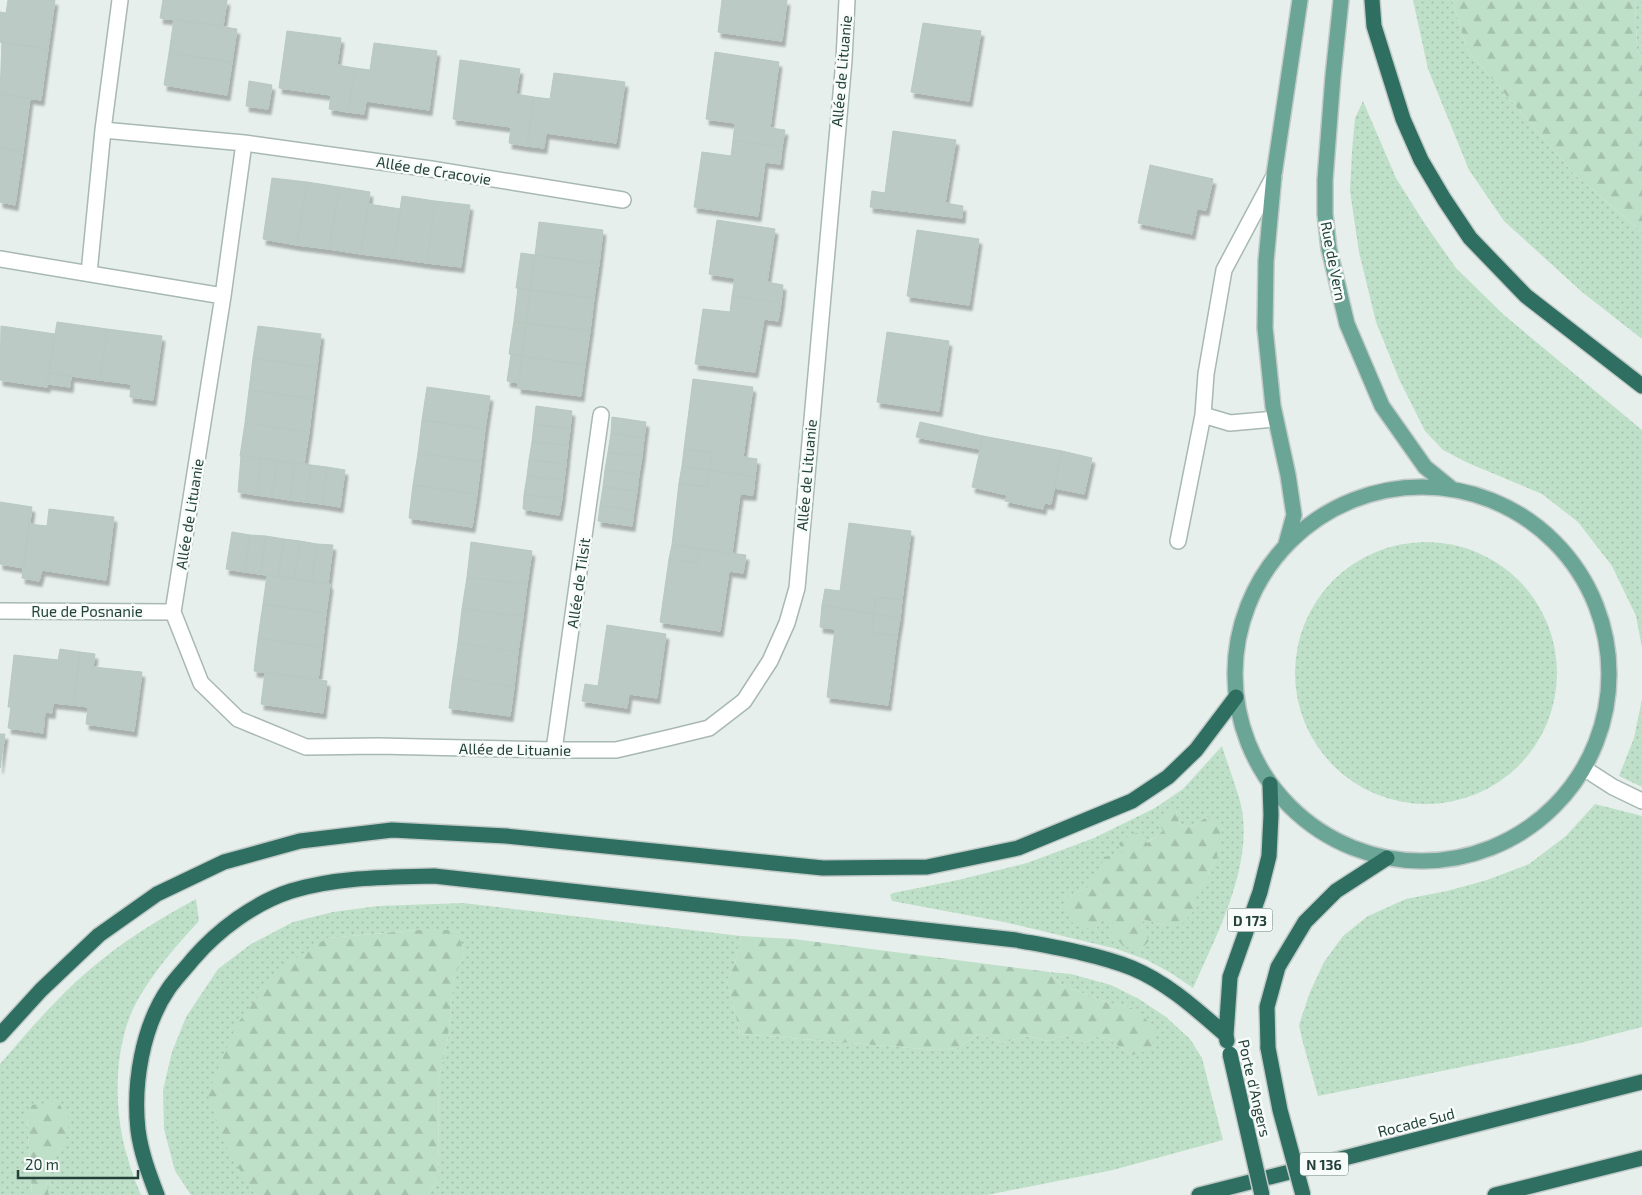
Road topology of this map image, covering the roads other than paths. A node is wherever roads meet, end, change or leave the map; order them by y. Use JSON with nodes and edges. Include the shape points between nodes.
{"nodes":[{"id":1,"x":120,"y":0,"type":"edge"},
{"id":2,"x":847,"y":0,"type":"edge"},
{"id":3,"x":1300,"y":0,"type":"edge"},
{"id":4,"x":1341,"y":0,"type":"edge"},
{"id":5,"x":1372,"y":0,"type":"edge"},
{"id":6,"x":103,"y":130,"type":"junction"},
{"id":7,"x":244,"y":143,"type":"junction"},
{"id":8,"x":1274,"y":175,"type":"junction"},
{"id":9,"x":623,"y":200,"type":"dead end"},
{"id":10,"x":0,"y":259,"type":"edge"},
{"id":11,"x":89,"y":273,"type":"junction"},
{"id":12,"x":223,"y":296,"type":"junction"},
{"id":13,"x":1642,"y":386,"type":"edge"},
{"id":14,"x":1203,"y":415,"type":"junction"},
{"id":15,"x":601,"y":416,"type":"dead end"},
{"id":16,"x":1275,"y":419,"type":"junction"},
{"id":17,"x":1452,"y":489,"type":"junction"},
{"id":18,"x":1178,"y":541,"type":"dead end"},
{"id":19,"x":1286,"y":544,"type":"junction"},
{"id":20,"x":0,"y":611,"type":"edge"},
{"id":21,"x":173,"y":612,"type":"junction"},
{"id":22,"x":1236,"y":697,"type":"junction"},
{"id":23,"x":554,"y":750,"type":"junction"},
{"id":24,"x":1584,"y":769,"type":"junction"},
{"id":25,"x":1270,"y":784,"type":"junction"},
{"id":26,"x":1642,"y":801,"type":"edge"},
{"id":27,"x":1387,"y":858,"type":"junction"},
{"id":28,"x":0,"y":1035,"type":"edge"},
{"id":29,"x":1226,"y":1035,"type":"junction"},
{"id":30,"x":1642,"y":1082,"type":"edge"},
{"id":31,"x":1642,"y":1158,"type":"edge"},
{"id":32,"x":157,"y":1195,"type":"edge"},
{"id":33,"x":1199,"y":1195,"type":"edge"},
{"id":34,"x":1262,"y":1195,"type":"edge"},
{"id":35,"x":1303,"y":1195,"type":"edge"},
{"id":36,"x":1495,"y":1195,"type":"edge"}],
"edges":[{"from":1,"to":6,"type":"street"},
{"from":2,"to":23,"type":"street","name":"Allée de Lituanie","via":[[796,588],[787,623],[770,661],[744,701],[709,728],[616,750]]},
{"from":3,"to":8,"type":"main road"},
{"from":4,"to":17,"type":"main road","name":"Rue de Vern","via":[[1325,180],[1329,249],[1347,324],[1382,406],[1425,467]]},
{"from":5,"to":13,"type":"highway","via":[[1374,26],[1403,119],[1421,160],[1470,238],[1526,296]]},
{"from":6,"to":7,"type":"street","name":"Allée de Cracovie"},
{"from":6,"to":11,"type":"street"},
{"from":7,"to":9,"type":"street","name":"Allée de Cracovie"},
{"from":7,"to":12,"type":"street","name":"Allée de Lituanie"},
{"from":8,"to":14,"type":"street","via":[[1224,270],[1206,374]]},
{"from":8,"to":16,"type":"main road","via":[[1266,261],[1265,328]]},
{"from":10,"to":11,"type":"street"},
{"from":11,"to":12,"type":"street"},
{"from":12,"to":21,"type":"street","name":"Allée de Lituanie"},
{"from":14,"to":16,"type":"street","via":[[1230,423]]},
{"from":14,"to":18,"type":"street"},
{"from":15,"to":23,"type":"street","name":"Allée de Tilsit"},
{"from":16,"to":19,"type":"main road","via":[[1294,515]]},
{"from":17,"to":19,"type":"main road","via":[[1407,487],[1362,496],[1321,516]]},
{"from":17,"to":24,"type":"main road","via":[[1495,501],[1535,524],[1568,556],[1592,594],[1606,637],[1610,682],[1602,727]]},
{"from":19,"to":22,"type":"main road","via":[[1261,577],[1243,615],[1235,656]]},
{"from":20,"to":21,"type":"street","name":"Rue de Posnanie"},
{"from":21,"to":23,"type":"street","name":"Allée de Lituanie","via":[[201,683],[238,719],[306,747]]},
{"from":22,"to":25,"type":"main road","via":[[1248,743]]},
{"from":22,"to":28,"type":"highway","via":[[1196,750],[1168,777],[1132,801],[1018,848],[927,867],[823,868],[506,836],[392,830],[300,841],[262,851],[224,862],[157,894],[99,935],[41,990]]},
{"from":24,"to":26,"type":"street"},
{"from":24,"to":27,"type":"main road","via":[[1556,805],[1520,834],[1495,846],[1478,853],[1433,861]]},
{"from":25,"to":27,"type":"main road","via":[[1303,818],[1342,844]]},
{"from":25,"to":29,"type":"highway","name":"Porte d'Angers","number":"D 173","via":[[1269,856],[1260,892],[1230,976]]},
{"from":27,"to":35,"type":"highway","bridge":true,"via":[[1336,891],[1305,922],[1278,966],[1267,1007],[1268,1048],[1280,1110]]},
{"from":29,"to":32,"type":"highway","via":[[1175,992],[1132,968],[1016,940],[434,876],[328,882],[290,892],[242,914],[204,946],[169,989],[154,1015],[145,1043],[136,1102],[144,1160]]},
{"from":29,"to":34,"type":"highway","name":"Porte d'Angers","number":"D 173","bridge":true},
{"from":30,"to":33,"type":"highway","name":"Rocade Sud","number":"N 136"},
{"from":31,"to":36,"type":"highway"}]}
